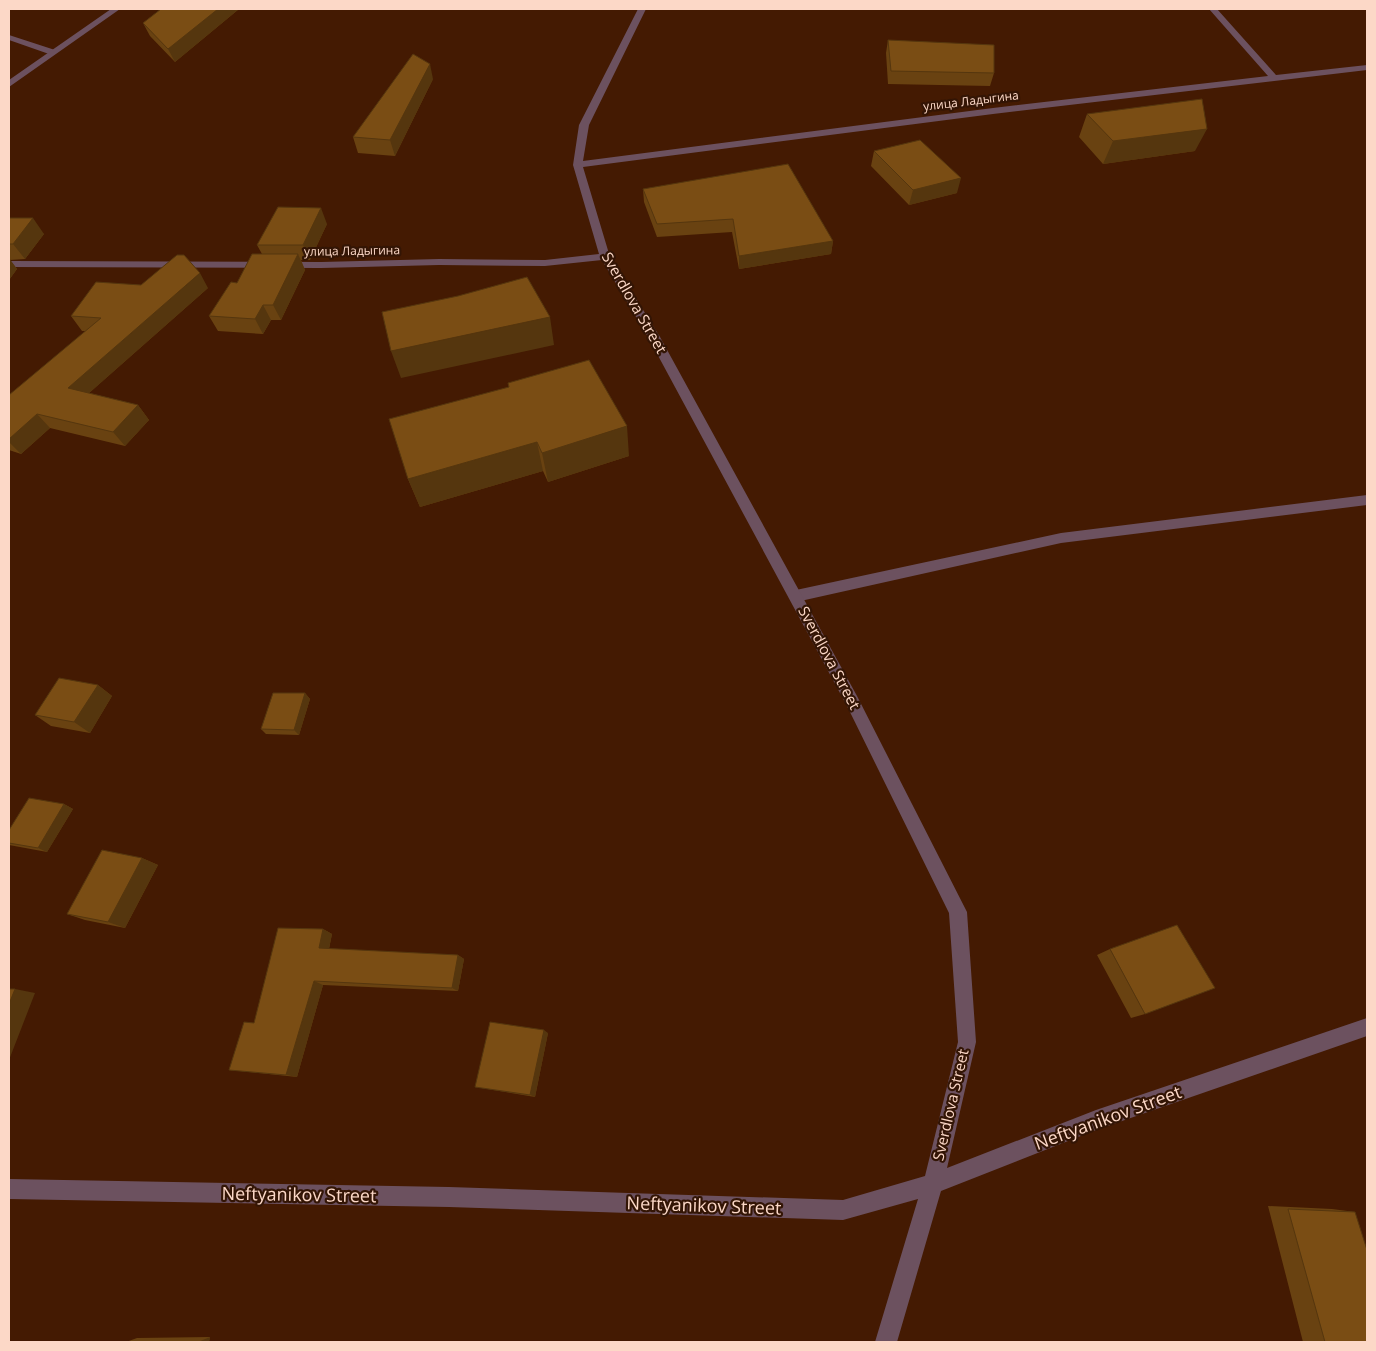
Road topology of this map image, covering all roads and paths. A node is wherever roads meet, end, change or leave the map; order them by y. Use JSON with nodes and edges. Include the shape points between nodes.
{"nodes":[{"id":1,"x":116,"y":9,"type":"edge"},
{"id":2,"x":642,"y":9,"type":"edge"},
{"id":3,"x":1213,"y":9,"type":"edge"},
{"id":4,"x":9,"y":37,"type":"edge"},
{"id":5,"x":52,"y":52,"type":"junction"},
{"id":6,"x":1367,"y":67,"type":"edge"},
{"id":7,"x":1274,"y":79,"type":"junction"},
{"id":8,"x":9,"y":84,"type":"edge"},
{"id":9,"x":578,"y":165,"type":"junction"},
{"id":10,"x":605,"y":257,"type":"junction"},
{"id":11,"x":9,"y":264,"type":"edge"},
{"id":12,"x":1367,"y":500,"type":"edge"},
{"id":13,"x":796,"y":596,"type":"junction"},
{"id":14,"x":1367,"y":1027,"type":"edge"},
{"id":15,"x":933,"y":1184,"type":"junction"},
{"id":16,"x":9,"y":1189,"type":"edge"},
{"id":17,"x":886,"y":1342,"type":"edge"}],
"edges":[{"from":1,"to":5,"type":"street"},
{"from":2,"to":9,"type":"street","name":"Sverdlova Street","via":[[584,125]]},
{"from":3,"to":7,"type":"street"},
{"from":4,"to":5,"type":"street"},
{"from":5,"to":8,"type":"street"},
{"from":6,"to":7,"type":"street","name":"улица Ладыгина"},
{"from":7,"to":9,"type":"street","name":"улица Ладыгина","via":[[974,113]]},
{"from":9,"to":10,"type":"street","name":"Sverdlova Street"},
{"from":10,"to":11,"type":"street","name":"улица Ладыгина","via":[[545,263]]},
{"from":10,"to":13,"type":"street","name":"Sverdlova Street","via":[[654,337]]},
{"from":12,"to":13,"type":"street","via":[[1061,538]]},
{"from":13,"to":15,"type":"street","name":"Sverdlova Street","via":[[958,912],[967,1042]]},
{"from":14,"to":15,"type":"street","name":"Neftyanikov Street","via":[[1096,1120]]},
{"from":15,"to":16,"type":"street","name":"Neftyanikov Street","via":[[843,1210],[439,1197]]},
{"from":15,"to":17,"type":"street","name":"Sverdlova Street"}]}
